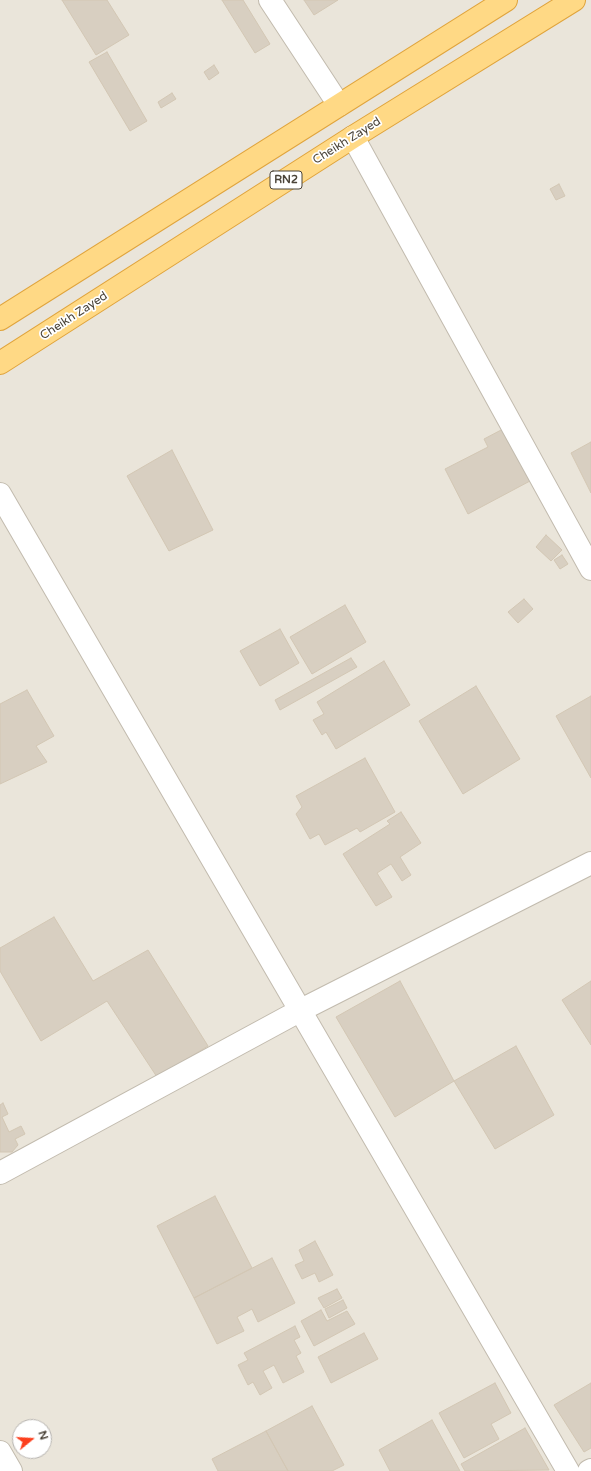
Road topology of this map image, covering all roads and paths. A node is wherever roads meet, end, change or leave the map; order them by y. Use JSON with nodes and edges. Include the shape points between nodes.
{"nodes":[{"id":1,"x":270,"y":0,"type":"edge"},
{"id":2,"x":506,"y":0,"type":"edge"},
{"id":3,"x":574,"y":0,"type":"edge"},
{"id":4,"x":339,"y":105,"type":"junction"},
{"id":5,"x":353,"y":137,"type":"junction"},
{"id":6,"x":0,"y":319,"type":"edge"},
{"id":7,"x":0,"y":363,"type":"edge"},
{"id":8,"x":0,"y":494,"type":"edge"},
{"id":9,"x":591,"y":569,"type":"edge"},
{"id":10,"x":591,"y":863,"type":"edge"},
{"id":11,"x":301,"y":1010,"type":"junction"},
{"id":12,"x":0,"y":1173,"type":"edge"},
{"id":13,"x":0,"y":1452,"type":"edge"},
{"id":14,"x":11,"y":1471,"type":"edge"},
{"id":15,"x":568,"y":1471,"type":"edge"}],
"edges":[{"from":1,"to":4,"type":"street"},
{"from":2,"to":4,"type":"highway"},
{"from":3,"to":5,"type":"highway","name":"Cheikh Zayed","number":"RN2"},
{"from":4,"to":6,"type":"highway"},
{"from":5,"to":7,"type":"highway","name":"Cheikh Zayed","number":"RN2"},
{"from":5,"to":9,"type":"street"},
{"from":8,"to":11,"type":"street"},
{"from":10,"to":11,"type":"street"},
{"from":11,"to":12,"type":"street"},
{"from":11,"to":15,"type":"street"},
{"from":13,"to":14,"type":"street"}]}
